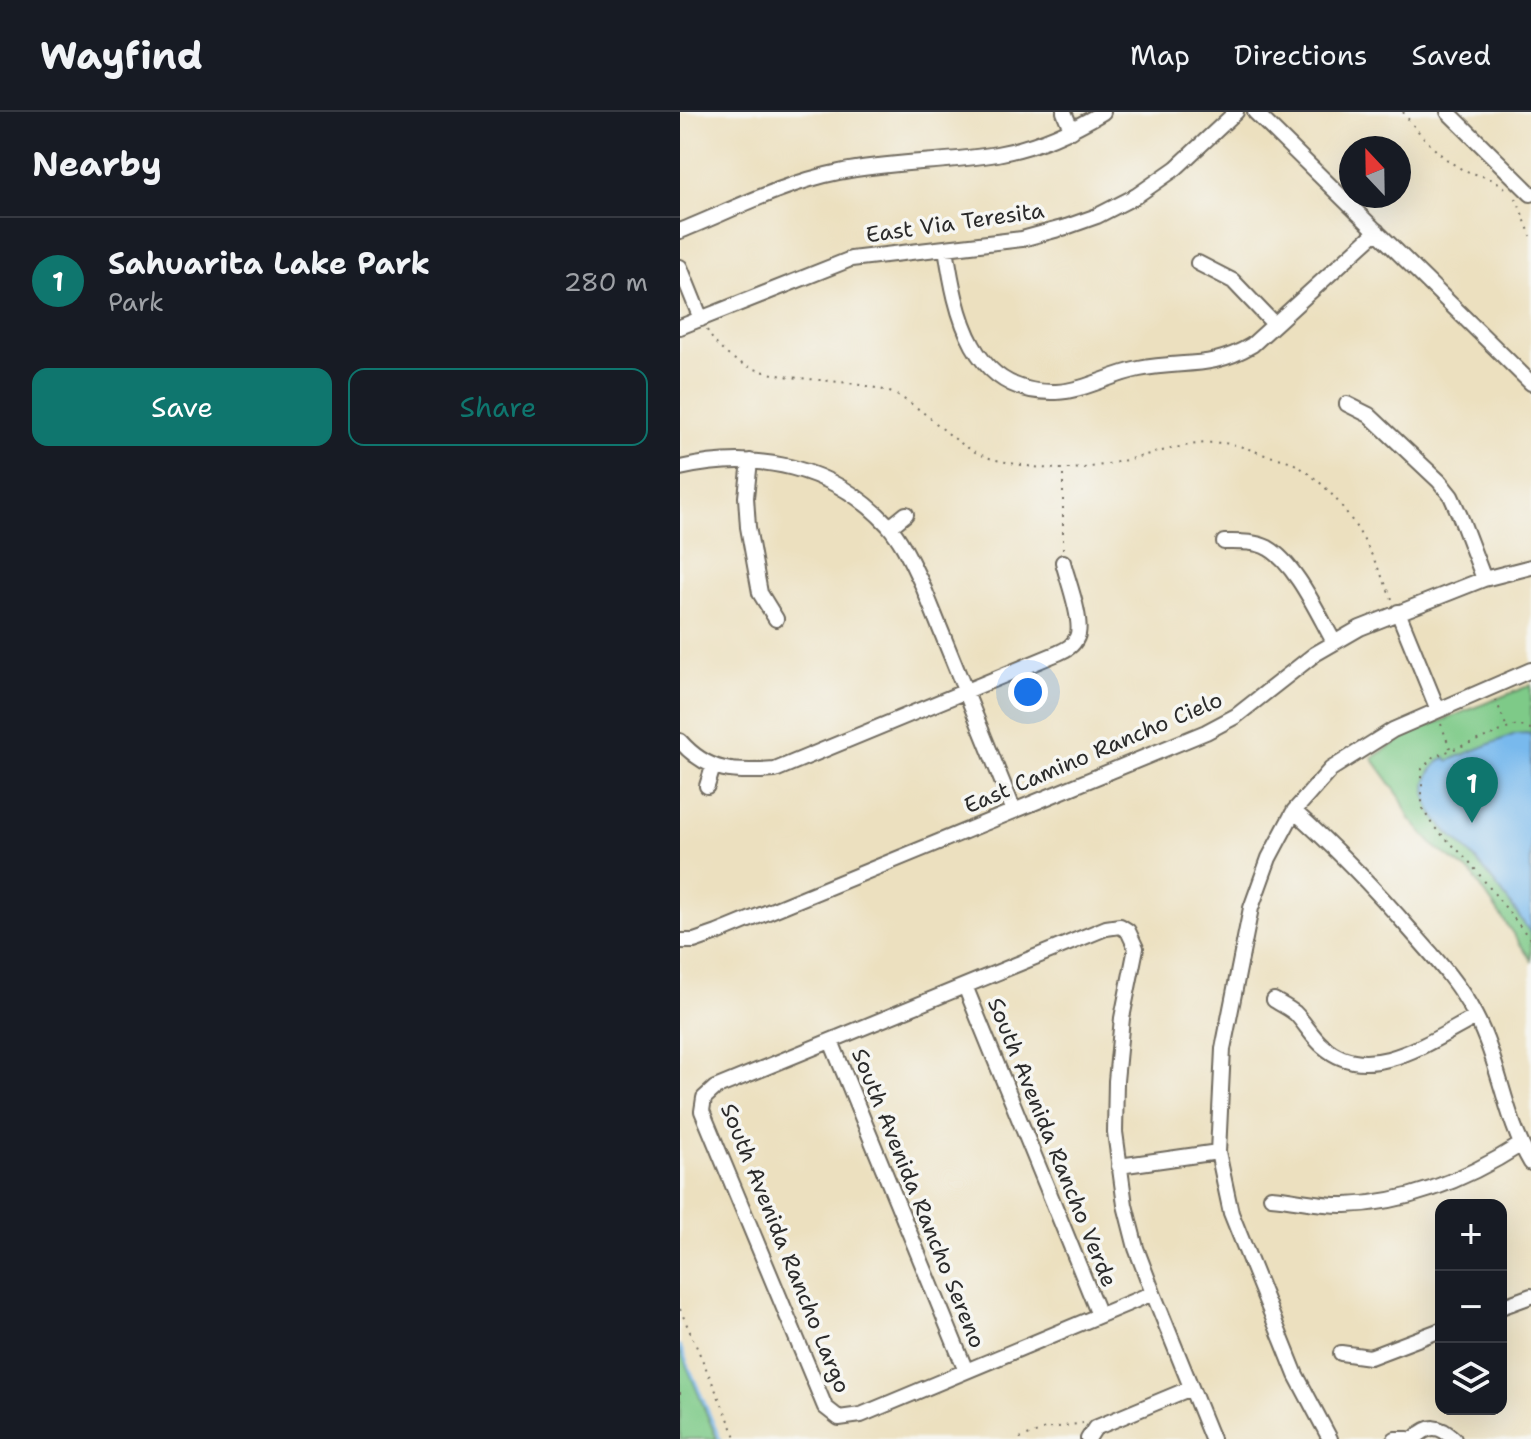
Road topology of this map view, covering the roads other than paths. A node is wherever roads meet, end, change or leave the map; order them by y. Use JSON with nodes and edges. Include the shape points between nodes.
{"nodes":[{"id":1,"x":1064,"y":112,"type":"edge"},
{"id":2,"x":1103,"y":112,"type":"edge"},
{"id":3,"x":1236,"y":112,"type":"edge"},
{"id":4,"x":1255,"y":112,"type":"edge"},
{"id":5,"x":1448,"y":112,"type":"edge"},
{"id":6,"x":1072,"y":131,"type":"junction"},
{"id":7,"x":1531,"y":194,"type":"edge"},
{"id":8,"x":680,"y":231,"type":"edge"},
{"id":9,"x":1377,"y":231,"type":"junction"},
{"id":10,"x":946,"y":248,"type":"junction"},
{"id":11,"x":1198,"y":263,"type":"dead end"},
{"id":12,"x":680,"y":267,"type":"edge"},
{"id":13,"x":701,"y":319,"type":"junction"},
{"id":14,"x":1274,"y":324,"type":"junction"},
{"id":15,"x":680,"y":327,"type":"edge"},
{"id":16,"x":1531,"y":383,"type":"edge"},
{"id":17,"x":1347,"y":404,"type":"dead end"},
{"id":18,"x":750,"y":461,"type":"junction"},
{"id":19,"x":680,"y":468,"type":"edge"},
{"id":20,"x":906,"y":514,"type":"dead end"},
{"id":21,"x":890,"y":527,"type":"junction"},
{"id":22,"x":1224,"y":542,"type":"dead end"},
{"id":23,"x":1063,"y":562,"type":"road end"},
{"id":24,"x":1531,"y":567,"type":"edge"},
{"id":25,"x":1484,"y":579,"type":"junction"},
{"id":26,"x":1398,"y":612,"type":"junction"},
{"id":27,"x":776,"y":619,"type":"dead end"},
{"id":28,"x":1334,"y":642,"type":"junction"},
{"id":29,"x":1531,"y":670,"type":"edge"},
{"id":30,"x":966,"y":691,"type":"junction"},
{"id":31,"x":1437,"y":711,"type":"junction"},
{"id":32,"x":680,"y":741,"type":"edge"},
{"id":33,"x":713,"y":767,"type":"junction"},
{"id":34,"x":707,"y":786,"type":"dead end"},
{"id":35,"x":1014,"y":811,"type":"junction"},
{"id":36,"x":1294,"y":811,"type":"junction"},
{"id":37,"x":680,"y":941,"type":"edge"},
{"id":38,"x":965,"y":986,"type":"junction"},
{"id":39,"x":1274,"y":1000,"type":"dead end"},
{"id":40,"x":1476,"y":1017,"type":"junction"},
{"id":41,"x":831,"y":1041,"type":"junction"},
{"id":42,"x":1520,"y":1145,"type":"junction"},
{"id":43,"x":1218,"y":1152,"type":"junction"},
{"id":44,"x":1531,"y":1163,"type":"edge"},
{"id":45,"x":1119,"y":1166,"type":"junction"},
{"id":46,"x":1271,"y":1197,"type":"dead end"},
{"id":47,"x":1153,"y":1293,"type":"junction"},
{"id":48,"x":1531,"y":1296,"type":"edge"},
{"id":49,"x":1507,"y":1305,"type":"edge"},
{"id":50,"x":1099,"y":1315,"type":"junction"},
{"id":51,"x":1435,"y":1332,"type":"edge"},
{"id":52,"x":1341,"y":1353,"type":"dead end"},
{"id":53,"x":966,"y":1371,"type":"junction"},
{"id":54,"x":1191,"y":1388,"type":"junction"},
{"id":55,"x":1088,"y":1439,"type":"edge"},
{"id":56,"x":1212,"y":1439,"type":"edge"},
{"id":57,"x":1330,"y":1439,"type":"edge"},
{"id":58,"x":1395,"y":1439,"type":"edge"},
{"id":59,"x":1411,"y":1439,"type":"edge"},
{"id":60,"x":1454,"y":1439,"type":"edge"}],
"edges":[{"from":1,"to":6,"type":"street"},
{"from":2,"to":6,"type":"street"},
{"from":3,"to":10,"type":"street","name":"East Via Teresita","via":[[1176,168],[1097,216],[1022,239]]},
{"from":4,"to":9,"type":"street"},
{"from":5,"to":7,"type":"street"},
{"from":6,"to":8,"type":"street","via":[[996,154],[808,179]]},
{"from":9,"to":14,"type":"street"},
{"from":9,"to":16,"type":"street"},
{"from":10,"to":13,"type":"street","name":"East Via Teresita","via":[[851,259]]},
{"from":10,"to":14,"type":"street","via":[[972,348],[1008,381],[1034,391],[1059,392],[1155,365],[1231,357]]},
{"from":11,"to":14,"type":"street","via":[[1233,281]]},
{"from":12,"to":13,"type":"street"},
{"from":13,"to":15,"type":"street","name":"East Via Teresita"},
{"from":17,"to":25,"type":"street","via":[[1369,415],[1445,488]]},
{"from":18,"to":19,"type":"street","via":[[714,460]]},
{"from":18,"to":21,"type":"street","via":[[795,467],[833,482]]},
{"from":18,"to":27,"type":"street","via":[[748,527],[760,593]]},
{"from":20,"to":21,"type":"street"},
{"from":21,"to":30,"type":"street","via":[[922,584]]},
{"from":22,"to":28,"type":"street","via":[[1267,547],[1285,562]]},
{"from":23,"to":30,"type":"street","via":[[1080,627],[1077,638],[1058,653]]},
{"from":24,"to":25,"type":"street","name":"East Camino Rancho Cielo"},
{"from":25,"to":26,"type":"street","name":"East Camino Rancho Cielo"},
{"from":26,"to":28,"type":"street","name":"East Camino Rancho Cielo"},
{"from":26,"to":31,"type":"street"},
{"from":28,"to":35,"type":"street","name":"East Camino Rancho Cielo","via":[[1236,716],[1206,732]]},
{"from":29,"to":31,"type":"street"},
{"from":30,"to":33,"type":"street","via":[[775,770],[741,773]]},
{"from":30,"to":35,"type":"street"},
{"from":31,"to":36,"type":"street","via":[[1393,730],[1331,769]]},
{"from":32,"to":33,"type":"street"},
{"from":33,"to":34,"type":"street"},
{"from":35,"to":37,"type":"street","name":"East Camino Rancho Cielo","via":[[717,933]]},
{"from":36,"to":40,"type":"street","via":[[1359,870],[1442,966]]},
{"from":36,"to":43,"type":"street","via":[[1251,908],[1223,1049]]},
{"from":38,"to":41,"type":"street"},
{"from":38,"to":45,"type":"street","via":[[1106,928],[1128,931],[1136,948],[1116,1081]]},
{"from":38,"to":50,"type":"street","name":"South Avenida Rancho Verde"},
{"from":39,"to":40,"type":"street","via":[[1294,1012],[1318,1051],[1370,1062],[1400,1056]]},
{"from":40,"to":42,"type":"street"},
{"from":41,"to":53,"type":"street","name":"South Avenida Rancho Sereno"},
{"from":41,"to":53,"type":"street","name":"South Avenida Rancho Largo","via":[[715,1088],[704,1098],[702,1111],[831,1414],[861,1415]]},
{"from":42,"to":44,"type":"street"},
{"from":42,"to":46,"type":"street","via":[[1483,1169],[1387,1201],[1343,1205]]},
{"from":43,"to":45,"type":"street"},
{"from":43,"to":57,"type":"street","via":[[1231,1213],[1296,1375]]},
{"from":45,"to":47,"type":"street","via":[[1136,1248]]},
{"from":47,"to":50,"type":"street"},
{"from":47,"to":54,"type":"street"},
{"from":48,"to":49,"type":"street"},
{"from":50,"to":53,"type":"street"},
{"from":51,"to":52,"type":"street","via":[[1370,1357]]},
{"from":54,"to":55,"type":"street","via":[[1095,1428]]},
{"from":54,"to":56,"type":"street"},
{"from":58,"to":59,"type":"street"},
{"from":59,"to":60,"type":"street","via":[[1433,1427]]}]}
